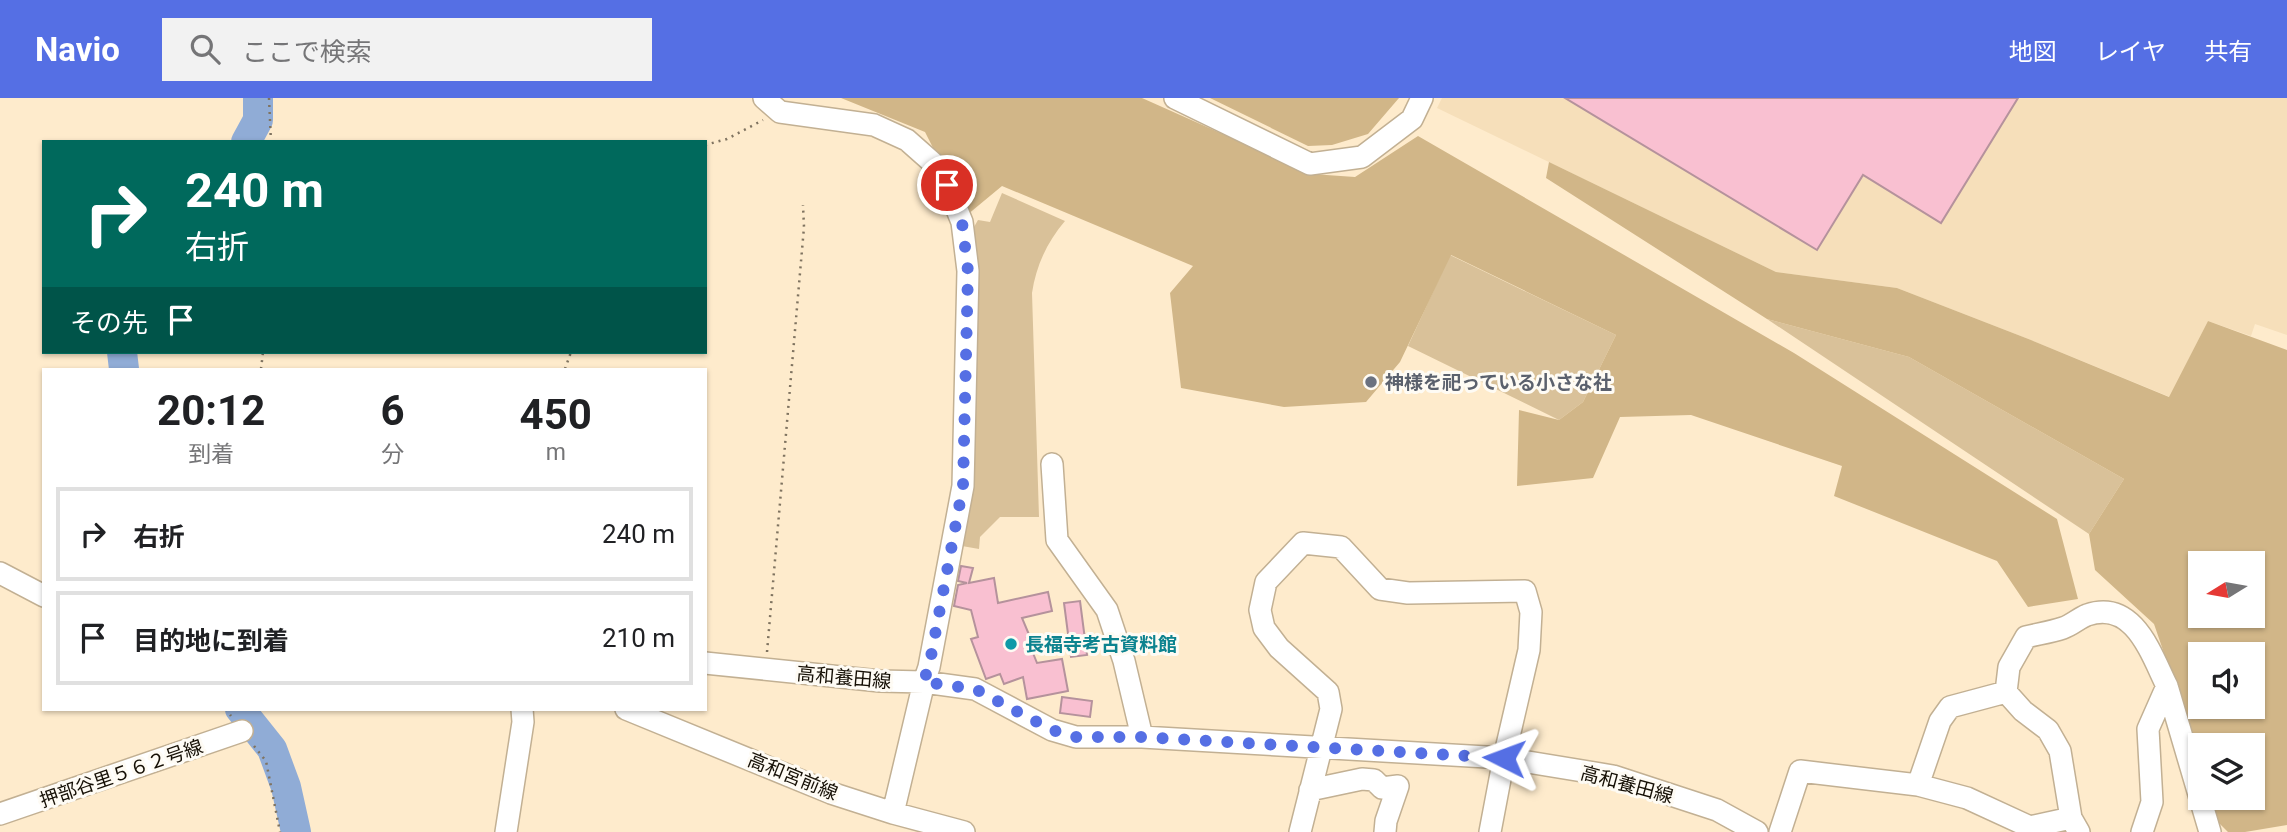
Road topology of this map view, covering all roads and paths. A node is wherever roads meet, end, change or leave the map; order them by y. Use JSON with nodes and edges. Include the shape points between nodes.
{"nodes":[{"id":1,"x":269,"y":98,"type":"edge"},
{"id":2,"x":1174,"y":98,"type":"edge"},
{"id":3,"x":1422,"y":98,"type":"edge"},
{"id":4,"x":772,"y":105,"type":"edge"},
{"id":5,"x":271,"y":140,"type":"edge"},
{"id":6,"x":707,"y":144,"type":"edge"},
{"id":7,"x":803,"y":205,"type":"dead end"},
{"id":8,"x":1052,"y":464,"type":"dead end"},
{"id":9,"x":0,"y":573,"type":"edge"},
{"id":10,"x":42,"y":595,"type":"edge"},
{"id":11,"x":707,"y":663,"type":"edge"},
{"id":12,"x":766,"y":670,"type":"junction"},
{"id":13,"x":923,"y":682,"type":"junction"},
{"id":14,"x":2167,"y":687,"type":"junction"},
{"id":15,"x":2006,"y":692,"type":"junction"},
{"id":16,"x":522,"y":711,"type":"edge"},
{"id":17,"x":631,"y":711,"type":"edge"},
{"id":18,"x":242,"y":732,"type":"joint"},
{"id":19,"x":1142,"y":737,"type":"junction"},
{"id":20,"x":1320,"y":748,"type":"junction"},
{"id":21,"x":1406,"y":752,"type":"junction"},
{"id":22,"x":1504,"y":758,"type":"junction"},
{"id":23,"x":1918,"y":785,"type":"junction"},
{"id":24,"x":1390,"y":787,"type":"junction"},
{"id":25,"x":1310,"y":790,"type":"junction"},
{"id":26,"x":893,"y":813,"type":"junction"},
{"id":27,"x":0,"y":814,"type":"edge"},
{"id":28,"x":2075,"y":825,"type":"edge"},
{"id":29,"x":280,"y":832,"type":"edge"},
{"id":30,"x":506,"y":832,"type":"edge"},
{"id":31,"x":964,"y":832,"type":"edge"},
{"id":32,"x":1300,"y":832,"type":"edge"},
{"id":33,"x":1385,"y":832,"type":"edge"},
{"id":34,"x":1490,"y":832,"type":"edge"},
{"id":35,"x":1757,"y":832,"type":"edge"},
{"id":36,"x":1780,"y":832,"type":"edge"},
{"id":37,"x":2142,"y":832,"type":"edge"},
{"id":38,"x":2210,"y":832,"type":"edge"}],
"edges":[{"from":1,"to":5,"type":"path"},
{"from":2,"to":3,"type":"street","via":[[1310,164],[1362,157],[1412,118]]},
{"from":4,"to":6,"type":"path","via":[[727,139]]},
{"from":4,"to":13,"type":"street","via":[[874,125],[906,140],[933,163],[962,222],[968,271],[963,486]]},
{"from":7,"to":12,"type":"path"},
{"from":8,"to":19,"type":"street","via":[[1057,540],[1107,610]]},
{"from":9,"to":10,"type":"street"},
{"from":11,"to":12,"type":"street","name":"高和養田線"},
{"from":12,"to":13,"type":"street","name":"高和養田線"},
{"from":13,"to":19,"type":"street","name":"高和養田線","via":[[975,689],[1052,730],[1076,737]]},
{"from":13,"to":26,"type":"street"},
{"from":14,"to":15,"type":"street","via":[[2142,636],[2115,613],[2089,614],[2065,627],[2026,637],[2010,667]]},
{"from":14,"to":37,"type":"street","via":[[2148,729],[2152,803]]},
{"from":14,"to":38,"type":"street"},
{"from":15,"to":23,"type":"street","via":[[1950,707],[1940,721]]},
{"from":15,"to":28,"type":"street","via":[[2048,730],[2060,751]]},
{"from":16,"to":30,"type":"street"},
{"from":17,"to":26,"type":"street","name":"高和宮前線","via":[[831,793]]},
{"from":18,"to":27,"type":"street","name":"押部谷里５６２号線"},
{"from":18,"to":29,"type":"path","via":[[266,761]]},
{"from":19,"to":20,"type":"street","name":"高和養田線"},
{"from":20,"to":21,"type":"street","name":"高和養田線"},
{"from":20,"to":22,"type":"street","via":[[1331,709],[1328,692],[1279,648],[1264,628],[1260,610],[1266,582],[1303,543],[1341,547],[1380,589],[1408,593],[1525,591],[1531,612],[1529,650]]},
{"from":20,"to":25,"type":"street"},
{"from":21,"to":22,"type":"street","name":"高和養田線"},
{"from":21,"to":24,"type":"street","via":[[1402,780]]},
{"from":22,"to":34,"type":"street"},
{"from":22,"to":35,"type":"street","name":"高和養田線","via":[[1613,776],[1717,810]]},
{"from":23,"to":28,"type":"street","via":[[1966,798],[2030,827]]},
{"from":23,"to":36,"type":"street","via":[[1800,771]]},
{"from":24,"to":25,"type":"street","via":[[1362,779]]},
{"from":24,"to":33,"type":"street"},
{"from":25,"to":32,"type":"street"},
{"from":26,"to":31,"type":"street","name":"高和宮前線"}]}
